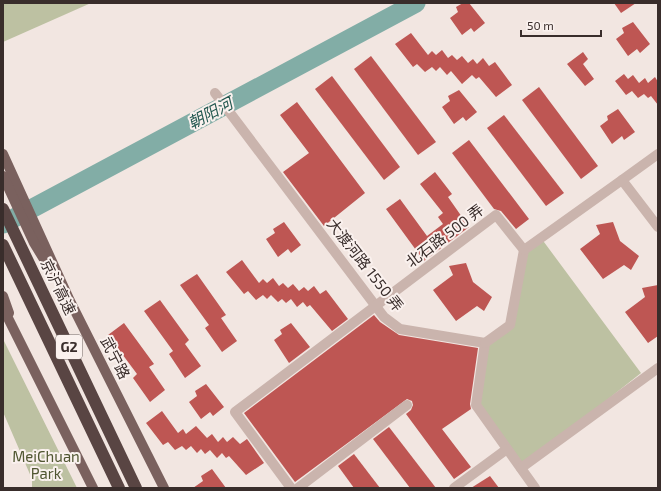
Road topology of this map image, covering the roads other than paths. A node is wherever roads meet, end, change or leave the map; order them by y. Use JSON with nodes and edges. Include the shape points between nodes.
{"nodes":[{"id":1,"x":215,"y":93,"type":"dead end"},
{"id":2,"x":3,"y":154,"type":"edge"},
{"id":3,"x":658,"y":154,"type":"edge"},
{"id":4,"x":3,"y":176,"type":"edge"},
{"id":5,"x":622,"y":180,"type":"junction"},
{"id":6,"x":3,"y":209,"type":"edge"},
{"id":7,"x":658,"y":227,"type":"edge"},
{"id":8,"x":38,"y":241,"type":"junction"},
{"id":9,"x":3,"y":245,"type":"edge"},
{"id":10,"x":524,"y":250,"type":"junction"},
{"id":11,"x":3,"y":296,"type":"edge"},
{"id":12,"x":376,"y":306,"type":"junction"},
{"id":13,"x":3,"y":308,"type":"edge"},
{"id":14,"x":15,"y":330,"type":"junction"},
{"id":15,"x":486,"y":343,"type":"junction"},
{"id":16,"x":658,"y":368,"type":"edge"},
{"id":17,"x":407,"y":406,"type":"dead end"},
{"id":18,"x":507,"y":449,"type":"junction"},
{"id":19,"x":520,"y":468,"type":"junction"},
{"id":20,"x":93,"y":488,"type":"edge"},
{"id":21,"x":119,"y":488,"type":"edge"},
{"id":22,"x":136,"y":488,"type":"edge"},
{"id":23,"x":164,"y":488,"type":"edge"},
{"id":24,"x":291,"y":488,"type":"edge"},
{"id":25,"x":298,"y":488,"type":"edge"},
{"id":26,"x":454,"y":488,"type":"edge"},
{"id":27,"x":535,"y":488,"type":"edge"}],
"edges":[{"from":1,"to":12,"type":"street","name":"大渡河路 1550 弄"},
{"from":2,"to":8,"type":"main road","via":[[21,193]]},
{"from":3,"to":5,"type":"street"},
{"from":4,"to":8,"type":"main road"},
{"from":5,"to":7,"type":"street"},
{"from":5,"to":10,"type":"street"},
{"from":6,"to":22,"type":"highway","name":"京沪高速","number":"G2"},
{"from":8,"to":23,"type":"main road","name":"武宁路"},
{"from":9,"to":21,"type":"highway","name":"京沪高速","number":"G2"},
{"from":10,"to":12,"type":"street","name":"北石路 500 弄","via":[[496,215]]},
{"from":10,"to":15,"type":"street","via":[[510,325]]},
{"from":11,"to":14,"type":"main road"},
{"from":12,"to":15,"type":"street","name":"大渡河路 1550 弄","via":[[400,329]]},
{"from":12,"to":24,"type":"street","via":[[235,412]]},
{"from":13,"to":14,"type":"main road"},
{"from":14,"to":20,"type":"main road"},
{"from":15,"to":18,"type":"street","via":[[476,405]]},
{"from":16,"to":19,"type":"street"},
{"from":17,"to":25,"type":"street"},
{"from":18,"to":19,"type":"street"},
{"from":18,"to":26,"type":"street"},
{"from":19,"to":27,"type":"street"}]}
